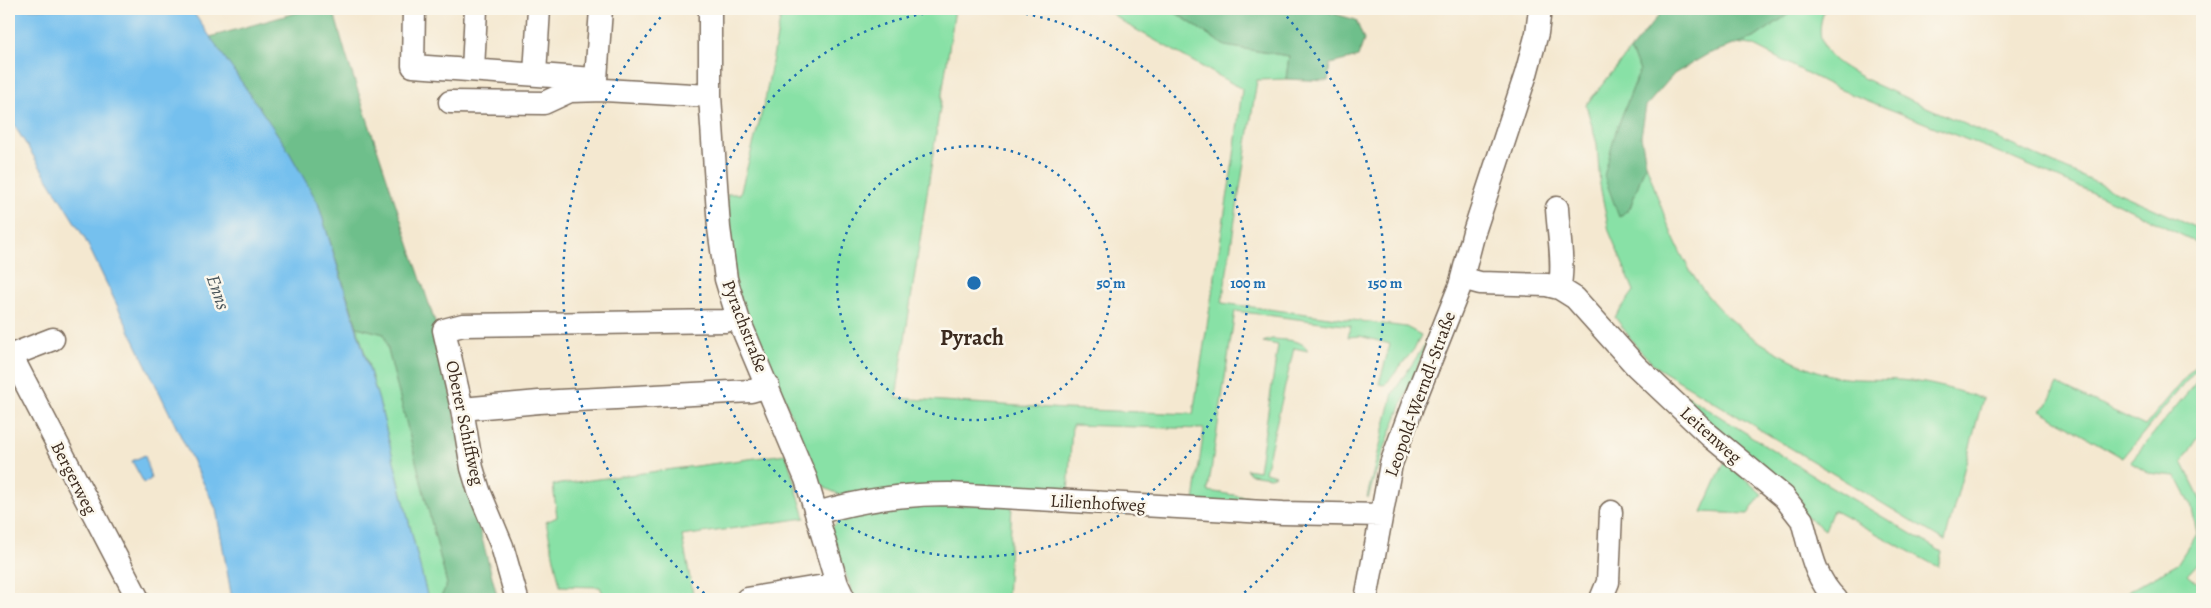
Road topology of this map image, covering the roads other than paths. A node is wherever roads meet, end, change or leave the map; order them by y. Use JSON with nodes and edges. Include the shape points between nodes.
{"nodes":[{"id":1,"x":414,"y":9,"type":"edge"},
{"id":2,"x":476,"y":9,"type":"edge"},
{"id":3,"x":539,"y":9,"type":"edge"},
{"id":4,"x":601,"y":9,"type":"edge"},
{"id":5,"x":710,"y":9,"type":"edge"},
{"id":6,"x":1543,"y":12,"type":"edge"},
{"id":7,"x":473,"y":70,"type":"junction"},
{"id":8,"x":535,"y":74,"type":"junction"},
{"id":9,"x":600,"y":85,"type":"junction"},
{"id":10,"x":710,"y":96,"type":"junction"},
{"id":11,"x":450,"y":102,"type":"dead end"},
{"id":12,"x":1556,"y":208,"type":"dead end"},
{"id":13,"x":1462,"y":278,"type":"junction"},
{"id":14,"x":1559,"y":288,"type":"junction"},
{"id":15,"x":738,"y":318,"type":"junction"},
{"id":16,"x":53,"y":339,"type":"dead end"},
{"id":17,"x":10,"y":356,"type":"edge"},
{"id":18,"x":768,"y":386,"type":"junction"},
{"id":19,"x":462,"y":409,"type":"junction"},
{"id":20,"x":1611,"y":512,"type":"dead end"},
{"id":21,"x":817,"y":513,"type":"junction"},
{"id":22,"x":1381,"y":515,"type":"junction"},
{"id":23,"x":840,"y":592,"type":"edge"},
{"id":24,"x":138,"y":599,"type":"edge"},
{"id":25,"x":517,"y":599,"type":"edge"},
{"id":26,"x":747,"y":599,"type":"edge"},
{"id":27,"x":1366,"y":599,"type":"edge"},
{"id":28,"x":1601,"y":599,"type":"edge"},
{"id":29,"x":1836,"y":599,"type":"edge"}],
"edges":[{"from":1,"to":7,"type":"street","via":[[413,66]]},
{"from":2,"to":7,"type":"street"},
{"from":3,"to":8,"type":"street"},
{"from":4,"to":9,"type":"street"},
{"from":5,"to":10,"type":"street","name":"Pyrachstraße"},
{"from":6,"to":13,"type":"street","name":"Leopold-Werndl-Straße"},
{"from":7,"to":8,"type":"street"},
{"from":8,"to":9,"type":"street"},
{"from":9,"to":10,"type":"street"},
{"from":9,"to":11,"type":"street","via":[[570,91],[544,103]]},
{"from":10,"to":15,"type":"street","name":"Pyrachstraße","via":[[724,266],[730,298]]},
{"from":12,"to":14,"type":"street"},
{"from":13,"to":14,"type":"street","name":"Leitenweg","via":[[1480,283]]},
{"from":13,"to":22,"type":"street","name":"Leopold-Werndl-Straße","via":[[1391,464]]},
{"from":14,"to":29,"type":"street","name":"Leitenweg","via":[[1586,307],[1636,366],[1709,435],[1784,497],[1802,520],[1819,577]]},
{"from":15,"to":18,"type":"street","name":"Pyrachstraße"},
{"from":15,"to":19,"type":"street","name":"Oberer Schiffweg","via":[[630,324],[463,326],[444,330]]},
{"from":16,"to":17,"type":"street","name":"Bergerweg"},
{"from":17,"to":24,"type":"street","name":"Bergerweg"},
{"from":18,"to":19,"type":"street","via":[[751,391]]},
{"from":18,"to":21,"type":"street","name":"Pyrachstraße"},
{"from":19,"to":25,"type":"street","name":"Oberer Schiffweg","via":[[472,468],[502,546]]},
{"from":20,"to":28,"type":"street","via":[[1608,582]]},
{"from":21,"to":22,"type":"street","name":"Lilienhofweg","via":[[881,498],[950,494],[1283,513]]},
{"from":21,"to":23,"type":"street","name":"Pyrachstraße"},
{"from":22,"to":27,"type":"street","name":"Leopold-Werndl-Straße"},
{"from":23,"to":26,"type":"street"}]}
